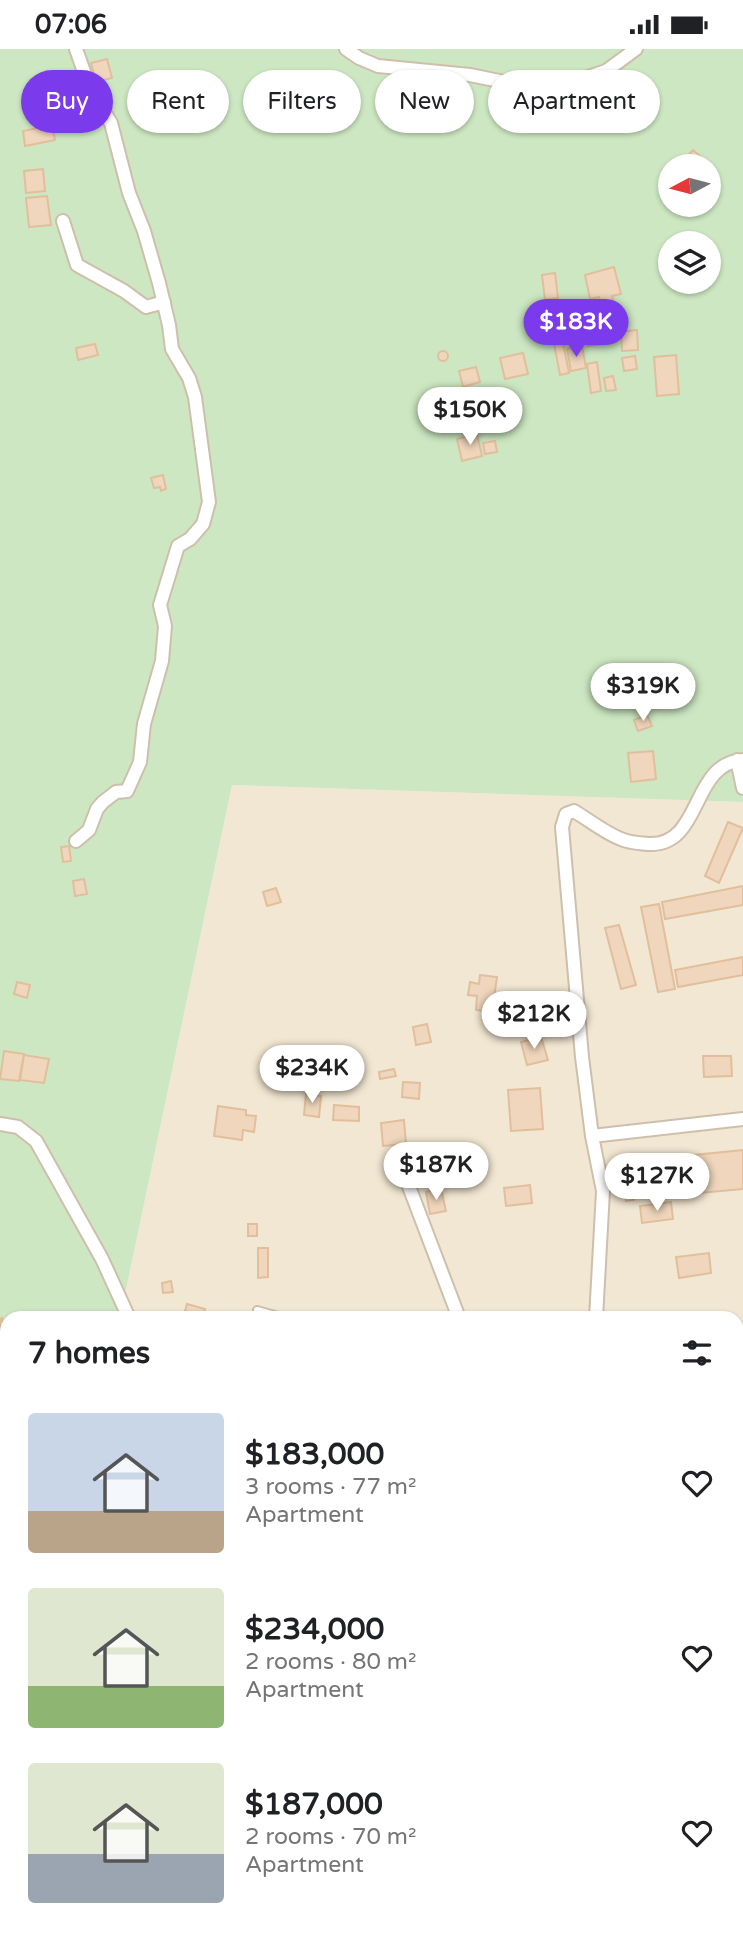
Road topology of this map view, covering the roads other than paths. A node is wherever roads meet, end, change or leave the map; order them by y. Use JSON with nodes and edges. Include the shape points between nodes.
{"nodes":[{"id":1,"x":76,"y":49,"type":"edge"},
{"id":2,"x":346,"y":49,"type":"edge"},
{"id":3,"x":636,"y":49,"type":"edge"},
{"id":4,"x":360,"y":54,"type":"edge"},
{"id":5,"x":63,"y":221,"type":"dead end"},
{"id":6,"x":164,"y":302,"type":"junction"},
{"id":7,"x":740,"y":760,"type":"edge"},
{"id":8,"x":743,"y":788,"type":"edge"},
{"id":9,"x":76,"y":841,"type":"dead end"},
{"id":10,"x":743,"y":1119,"type":"edge"},
{"id":11,"x":0,"y":1124,"type":"edge"},
{"id":12,"x":592,"y":1136,"type":"junction"},
{"id":13,"x":405,"y":1176,"type":"dead end"},
{"id":14,"x":257,"y":1310,"type":"dead end"},
{"id":15,"x":126,"y":1311,"type":"edge"},
{"id":16,"x":261,"y":1311,"type":"edge"},
{"id":17,"x":457,"y":1311,"type":"edge"},
{"id":18,"x":596,"y":1311,"type":"edge"}],
"edges":[{"from":1,"to":6,"type":"street","via":[[90,89],[111,123]]},
{"from":2,"to":4,"type":"street"},
{"from":3,"to":4,"type":"street","via":[[606,71],[561,86],[528,87],[470,75],[378,66]]},
{"from":5,"to":6,"type":"street","via":[[77,265],[146,307]]},
{"from":6,"to":9,"type":"street","via":[[172,349],[195,397],[209,502],[203,524],[178,546],[160,605],[164,644],[144,724],[140,762],[127,791],[116,792],[103,802],[89,830]]},
{"from":7,"to":8,"type":"street"},
{"from":7,"to":12,"type":"street","via":[[725,764],[711,776],[681,833],[661,845],[619,838],[574,811],[566,814],[562,827]]},
{"from":10,"to":12,"type":"street"},
{"from":11,"to":15,"type":"street","via":[[18,1127],[36,1141]]},
{"from":12,"to":18,"type":"street","via":[[603,1191]]},
{"from":13,"to":17,"type":"street"},
{"from":14,"to":16,"type":"lane"}]}
